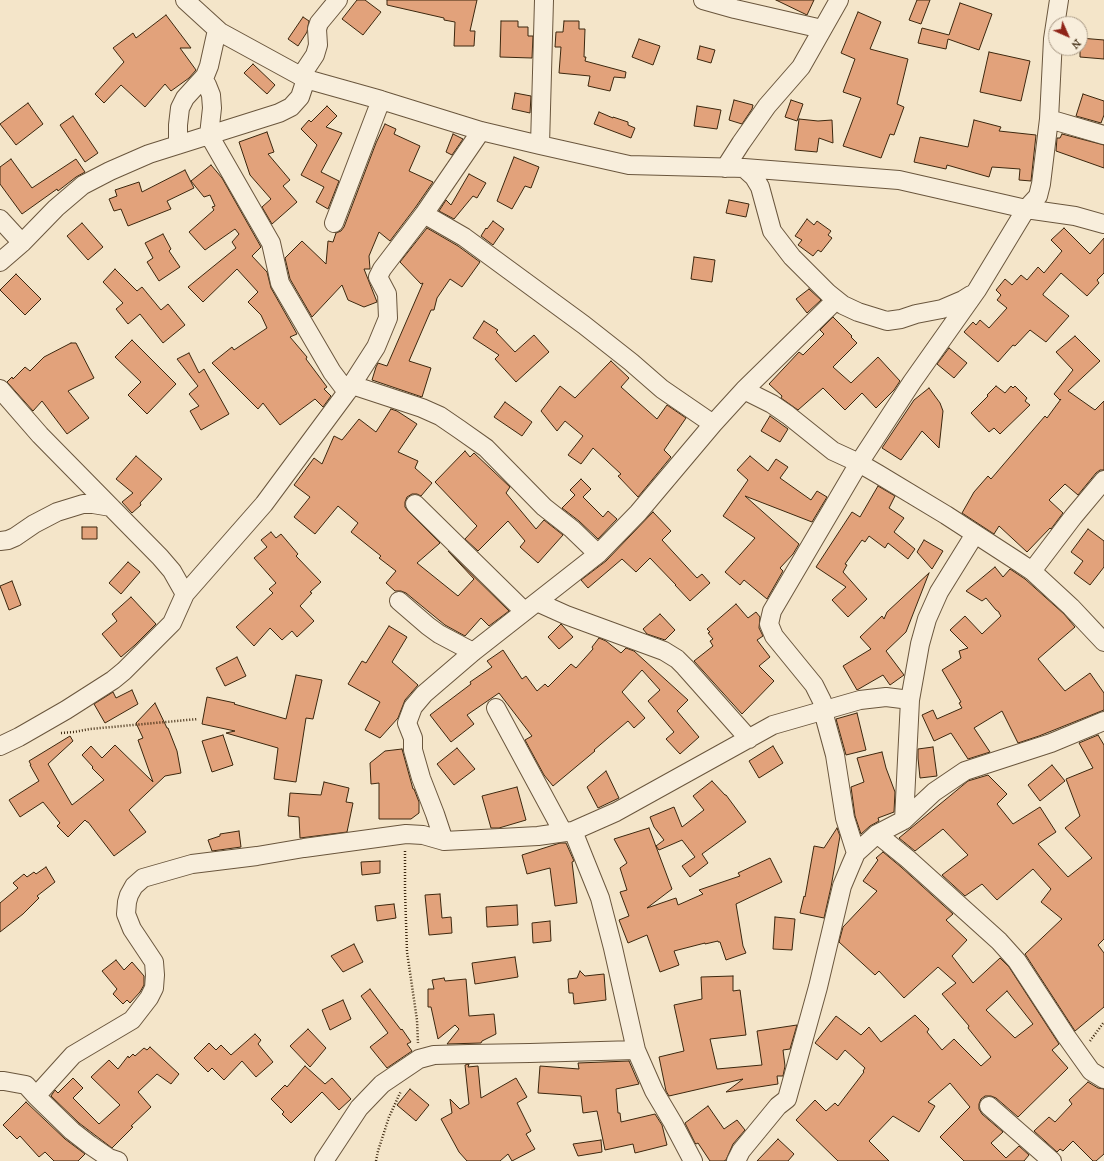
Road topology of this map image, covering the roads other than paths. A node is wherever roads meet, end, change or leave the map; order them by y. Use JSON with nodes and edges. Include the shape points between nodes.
{"nodes":[{"id":1,"x":185,"y":0,"type":"edge"},
{"id":2,"x":338,"y":0,"type":"edge"},
{"id":3,"x":544,"y":0,"type":"edge"},
{"id":4,"x":703,"y":0,"type":"edge"},
{"id":5,"x":839,"y":0,"type":"edge"},
{"id":6,"x":1059,"y":0,"type":"edge"},
{"id":7,"x":822,"y":29,"type":"junction"},
{"id":8,"x":217,"y":30,"type":"junction"},
{"id":9,"x":303,"y":78,"type":"junction"},
{"id":10,"x":203,"y":79,"type":"junction"},
{"id":11,"x":381,"y":100,"type":"junction"},
{"id":12,"x":1049,"y":119,"type":"junction"},
{"id":13,"x":481,"y":131,"type":"junction"},
{"id":14,"x":209,"y":135,"type":"junction"},
{"id":15,"x":1104,"y":135,"type":"edge"},
{"id":16,"x":178,"y":145,"type":"junction"},
{"id":17,"x":540,"y":145,"type":"junction"},
{"id":18,"x":725,"y":168,"type":"junction"},
{"id":19,"x":744,"y":168,"type":"junction"},
{"id":20,"x":1026,"y":209,"type":"junction"},
{"id":21,"x":424,"y":214,"type":"junction"},
{"id":22,"x":0,"y":219,"type":"edge"},
{"id":23,"x":334,"y":222,"type":"dead end"},
{"id":24,"x":1104,"y":224,"type":"edge"},
{"id":25,"x":22,"y":243,"type":"junction"},
{"id":26,"x":0,"y":262,"type":"edge"},
{"id":27,"x":977,"y":290,"type":"junction"},
{"id":28,"x":836,"y":300,"type":"junction"},
{"id":29,"x":349,"y":388,"type":"junction"},
{"id":30,"x":0,"y":389,"type":"edge"},
{"id":31,"x":744,"y":390,"type":"junction"},
{"id":32,"x":712,"y":424,"type":"junction"},
{"id":33,"x":859,"y":463,"type":"junction"},
{"id":34,"x":1104,"y":480,"type":"edge"},
{"id":35,"x":415,"y":504,"type":"dead end"},
{"id":36,"x":111,"y":507,"type":"junction"},
{"id":37,"x":975,"y":534,"type":"junction"},
{"id":38,"x":0,"y":542,"type":"edge"},
{"id":39,"x":598,"y":554,"type":"junction"},
{"id":40,"x":1032,"y":571,"type":"junction"},
{"id":41,"x":185,"y":594,"type":"junction"},
{"id":42,"x":399,"y":601,"type":"dead end"},
{"id":43,"x":530,"y":606,"type":"junction"},
{"id":44,"x":1104,"y":642,"type":"edge"},
{"id":45,"x":473,"y":652,"type":"junction"},
{"id":46,"x":910,"y":700,"type":"junction"},
{"id":47,"x":496,"y":708,"type":"dead end"},
{"id":48,"x":823,"y":711,"type":"junction"},
{"id":49,"x":1104,"y":721,"type":"edge"},
{"id":50,"x":749,"y":739,"type":"junction"},
{"id":51,"x":0,"y":746,"type":"edge"},
{"id":52,"x":904,"y":820,"type":"junction"},
{"id":53,"x":568,"y":832,"type":"junction"},
{"id":54,"x":877,"y":834,"type":"junction"},
{"id":55,"x":444,"y":841,"type":"junction"},
{"id":56,"x":856,"y":853,"type":"junction"},
{"id":57,"x":636,"y":1050,"type":"junction"},
{"id":58,"x":1104,"y":1079,"type":"edge"},
{"id":59,"x":0,"y":1081,"type":"edge"},
{"id":60,"x":36,"y":1096,"type":"junction"},
{"id":61,"x":989,"y":1106,"type":"dead end"},
{"id":62,"x":118,"y":1161,"type":"edge"},
{"id":63,"x":324,"y":1161,"type":"edge"},
{"id":64,"x":693,"y":1161,"type":"edge"},
{"id":65,"x":736,"y":1161,"type":"edge"},
{"id":66,"x":1052,"y":1161,"type":"edge"}],
"edges":[{"from":1,"to":8,"type":"street"},
{"from":2,"to":9,"type":"street","via":[[319,23],[318,45]]},
{"from":3,"to":17,"type":"street"},
{"from":4,"to":7,"type":"street"},
{"from":5,"to":7,"type":"street"},
{"from":6,"to":12,"type":"street","via":[[1053,39]]},
{"from":7,"to":18,"type":"street","via":[[801,67],[767,106]]},
{"from":8,"to":9,"type":"street"},
{"from":8,"to":10,"type":"street","via":[[209,66]]},
{"from":9,"to":11,"type":"street"},
{"from":9,"to":14,"type":"street","via":[[300,97],[291,107]]},
{"from":10,"to":14,"type":"street","via":[[211,95]]},
{"from":10,"to":16,"type":"street","via":[[185,98],[180,108]]},
{"from":11,"to":13,"type":"street"},
{"from":11,"to":23,"type":"street"},
{"from":12,"to":15,"type":"street"},
{"from":12,"to":20,"type":"street","via":[[1038,196]]},
{"from":13,"to":17,"type":"street"},
{"from":13,"to":21,"type":"street"},
{"from":14,"to":16,"type":"street"},
{"from":14,"to":29,"type":"street","via":[[271,243],[280,283],[332,372]]},
{"from":16,"to":25,"type":"street","via":[[148,154],[83,185]]},
{"from":17,"to":18,"type":"street","via":[[629,165]]},
{"from":18,"to":19,"type":"street"},
{"from":19,"to":20,"type":"street","via":[[899,180]]},
{"from":19,"to":28,"type":"street","via":[[760,187],[772,231],[792,257]]},
{"from":20,"to":24,"type":"street","via":[[1075,216]]},
{"from":20,"to":27,"type":"street"},
{"from":21,"to":29,"type":"street","via":[[382,268],[378,277],[387,294],[388,318],[376,347]]},
{"from":21,"to":32,"type":"street","via":[[464,236],[584,325],[662,389]]},
{"from":22,"to":25,"type":"street"},
{"from":25,"to":26,"type":"street"},
{"from":27,"to":28,"type":"street","via":[[963,300],[942,309],[887,321],[858,312]]},
{"from":27,"to":33,"type":"street"},
{"from":28,"to":31,"type":"street"},
{"from":29,"to":39,"type":"street","via":[[422,408],[440,416],[486,448],[544,507]]},
{"from":29,"to":41,"type":"street","via":[[264,504]]},
{"from":30,"to":36,"type":"street","via":[[40,435]]},
{"from":31,"to":32,"type":"street"},
{"from":31,"to":33,"type":"street","via":[[772,404],[833,451]]},
{"from":32,"to":39,"type":"street","via":[[638,513]]},
{"from":33,"to":37,"type":"street"},
{"from":33,"to":48,"type":"street","via":[[772,611],[769,624],[774,636],[814,685],[822,701]]},
{"from":34,"to":40,"type":"street"},
{"from":35,"to":43,"type":"street"},
{"from":36,"to":38,"type":"street","via":[[83,504],[57,512],[15,537]]},
{"from":36,"to":41,"type":"street","via":[[168,567]]},
{"from":37,"to":40,"type":"street"},
{"from":37,"to":46,"type":"street","via":[[939,592],[927,619]]},
{"from":39,"to":43,"type":"street"},
{"from":40,"to":44,"type":"street"},
{"from":41,"to":51,"type":"street","via":[[172,623],[124,671],[78,702]]},
{"from":42,"to":45,"type":"street","via":[[439,634]]},
{"from":43,"to":45,"type":"street"},
{"from":43,"to":50,"type":"street","via":[[566,614],[664,651],[685,667]]},
{"from":45,"to":55,"type":"street","via":[[424,694],[413,707],[407,723],[413,738],[413,750],[421,778]]},
{"from":46,"to":48,"type":"street","via":[[886,697],[860,700]]},
{"from":46,"to":52,"type":"street"},
{"from":47,"to":53,"type":"street"},
{"from":48,"to":50,"type":"street","via":[[773,725]]},
{"from":48,"to":56,"type":"street","via":[[835,755],[845,818]]},
{"from":49,"to":52,"type":"street","via":[[1051,743],[965,770],[934,792]]},
{"from":50,"to":53,"type":"street","via":[[616,812]]},
{"from":52,"to":54,"type":"street"},
{"from":53,"to":55,"type":"street"},
{"from":53,"to":57,"type":"street","via":[[600,898],[614,948]]},
{"from":54,"to":56,"type":"street"},
{"from":54,"to":58,"type":"street","via":[[999,941],[1017,961],[1091,1071]]},
{"from":55,"to":60,"type":"street","via":[[423,835],[406,834],[192,864],[143,878],[129,895],[126,914],[132,929],[154,962],[154,988],[132,1020],[73,1056]]},
{"from":56,"to":65,"type":"street","via":[[842,886],[818,987],[787,1099],[778,1106]]},
{"from":57,"to":63,"type":"street","via":[[434,1055],[419,1059],[382,1084],[359,1108]]},
{"from":57,"to":64,"type":"street","via":[[654,1091]]},
{"from":59,"to":60,"type":"street","via":[[26,1085]]},
{"from":60,"to":62,"type":"street","via":[[72,1131],[109,1158]]},
{"from":61,"to":66,"type":"street"}]}
